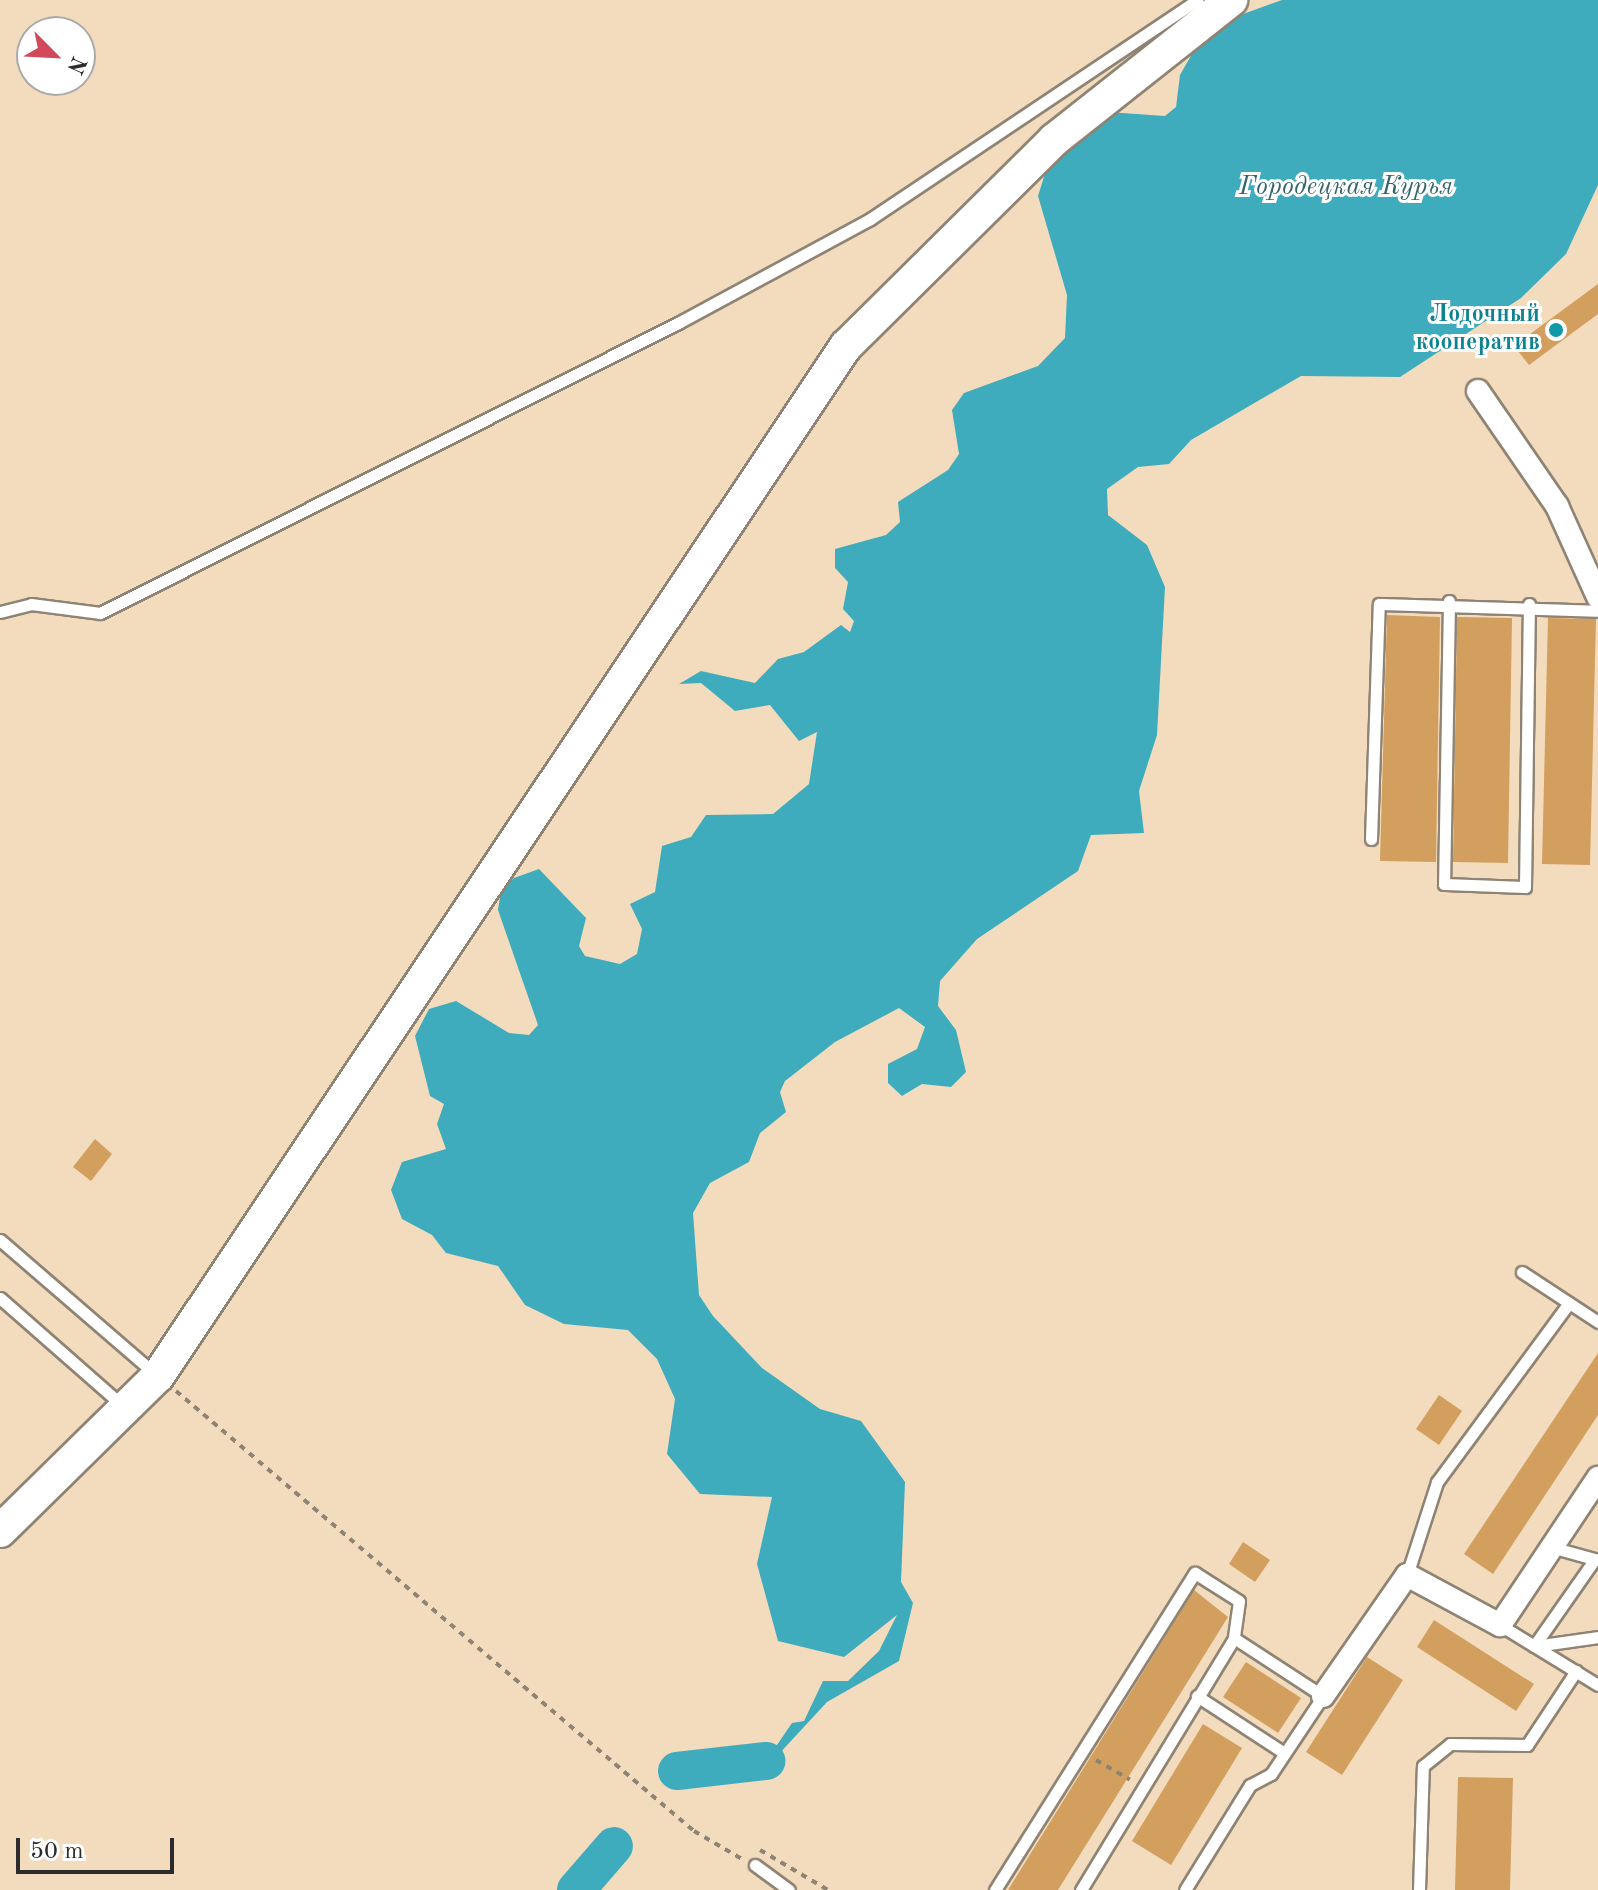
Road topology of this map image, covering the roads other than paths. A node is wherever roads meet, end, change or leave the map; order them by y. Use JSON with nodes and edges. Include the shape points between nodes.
{"nodes":[{"id":1,"x":1197,"y":0,"type":"edge"},
{"id":2,"x":1231,"y":0,"type":"edge"},
{"id":3,"x":1478,"y":391,"type":"dead end"},
{"id":4,"x":1598,"y":597,"type":"edge"},
{"id":5,"x":1449,"y":601,"type":"junction"},
{"id":6,"x":1529,"y":604,"type":"junction"},
{"id":7,"x":1598,"y":611,"type":"edge"},
{"id":8,"x":0,"y":612,"type":"edge"},
{"id":9,"x":1371,"y":839,"type":"dead end"},
{"id":10,"x":0,"y":1240,"type":"edge"},
{"id":11,"x":1522,"y":1272,"type":"dead end"},
{"id":12,"x":0,"y":1298,"type":"edge"},
{"id":13,"x":1569,"y":1303,"type":"junction"},
{"id":14,"x":1598,"y":1322,"type":"edge"},
{"id":15,"x":158,"y":1376,"type":"junction"},
{"id":16,"x":126,"y":1408,"type":"junction"},
{"id":17,"x":1598,"y":1478,"type":"edge"},
{"id":18,"x":0,"y":1531,"type":"edge"},
{"id":19,"x":1551,"y":1547,"type":"junction"},
{"id":20,"x":1597,"y":1560,"type":"edge"},
{"id":21,"x":1407,"y":1575,"type":"junction"},
{"id":22,"x":1500,"y":1625,"type":"junction"},
{"id":23,"x":1598,"y":1637,"type":"edge"},
{"id":24,"x":1234,"y":1638,"type":"junction"},
{"id":25,"x":1534,"y":1646,"type":"junction"},
{"id":26,"x":1576,"y":1671,"type":"junction"},
{"id":27,"x":1598,"y":1685,"type":"edge"},
{"id":28,"x":1197,"y":1696,"type":"junction"},
{"id":29,"x":1323,"y":1696,"type":"junction"},
{"id":30,"x":1284,"y":1753,"type":"junction"},
{"id":31,"x":755,"y":1865,"type":"dead end"},
{"id":32,"x":789,"y":1890,"type":"edge"},
{"id":33,"x":995,"y":1890,"type":"edge"},
{"id":34,"x":1081,"y":1890,"type":"edge"},
{"id":35,"x":1185,"y":1890,"type":"edge"},
{"id":36,"x":1419,"y":1890,"type":"edge"}],
"edges":[{"from":1,"to":8,"type":"lane","via":[[870,219],[678,323],[100,613],[31,604]]},
{"from":2,"to":15,"type":"main road","via":[[1054,140],[846,346]]},
{"from":3,"to":4,"type":"street","via":[[1557,506]]},
{"from":5,"to":6,"type":"lane"},
{"from":5,"to":6,"type":"lane","via":[[1444,884],[1525,887]]},
{"from":5,"to":9,"type":"lane","via":[[1389,599],[1374,615]]},
{"from":6,"to":7,"type":"lane"},
{"from":10,"to":15,"type":"lane"},
{"from":11,"to":13,"type":"lane"},
{"from":12,"to":16,"type":"lane"},
{"from":13,"to":14,"type":"lane"},
{"from":13,"to":21,"type":"lane","via":[[1437,1482]]},
{"from":15,"to":16,"type":"main road"},
{"from":16,"to":18,"type":"main road"},
{"from":17,"to":19,"type":"street"},
{"from":19,"to":20,"type":"lane"},
{"from":19,"to":22,"type":"street"},
{"from":20,"to":25,"type":"lane"},
{"from":21,"to":22,"type":"street"},
{"from":21,"to":29,"type":"street"},
{"from":22,"to":25,"type":"lane"},
{"from":23,"to":25,"type":"lane"},
{"from":24,"to":28,"type":"lane"},
{"from":24,"to":29,"type":"lane"},
{"from":24,"to":33,"type":"lane","via":[[1239,1601],[1195,1573]]},
{"from":25,"to":26,"type":"lane"},
{"from":26,"to":27,"type":"lane"},
{"from":26,"to":36,"type":"lane","via":[[1527,1745],[1450,1744],[1423,1766]]},
{"from":28,"to":30,"type":"lane"},
{"from":28,"to":34,"type":"lane"},
{"from":29,"to":30,"type":"lane"},
{"from":30,"to":35,"type":"lane","via":[[1271,1774],[1250,1785]]},
{"from":31,"to":32,"type":"lane"}]}
